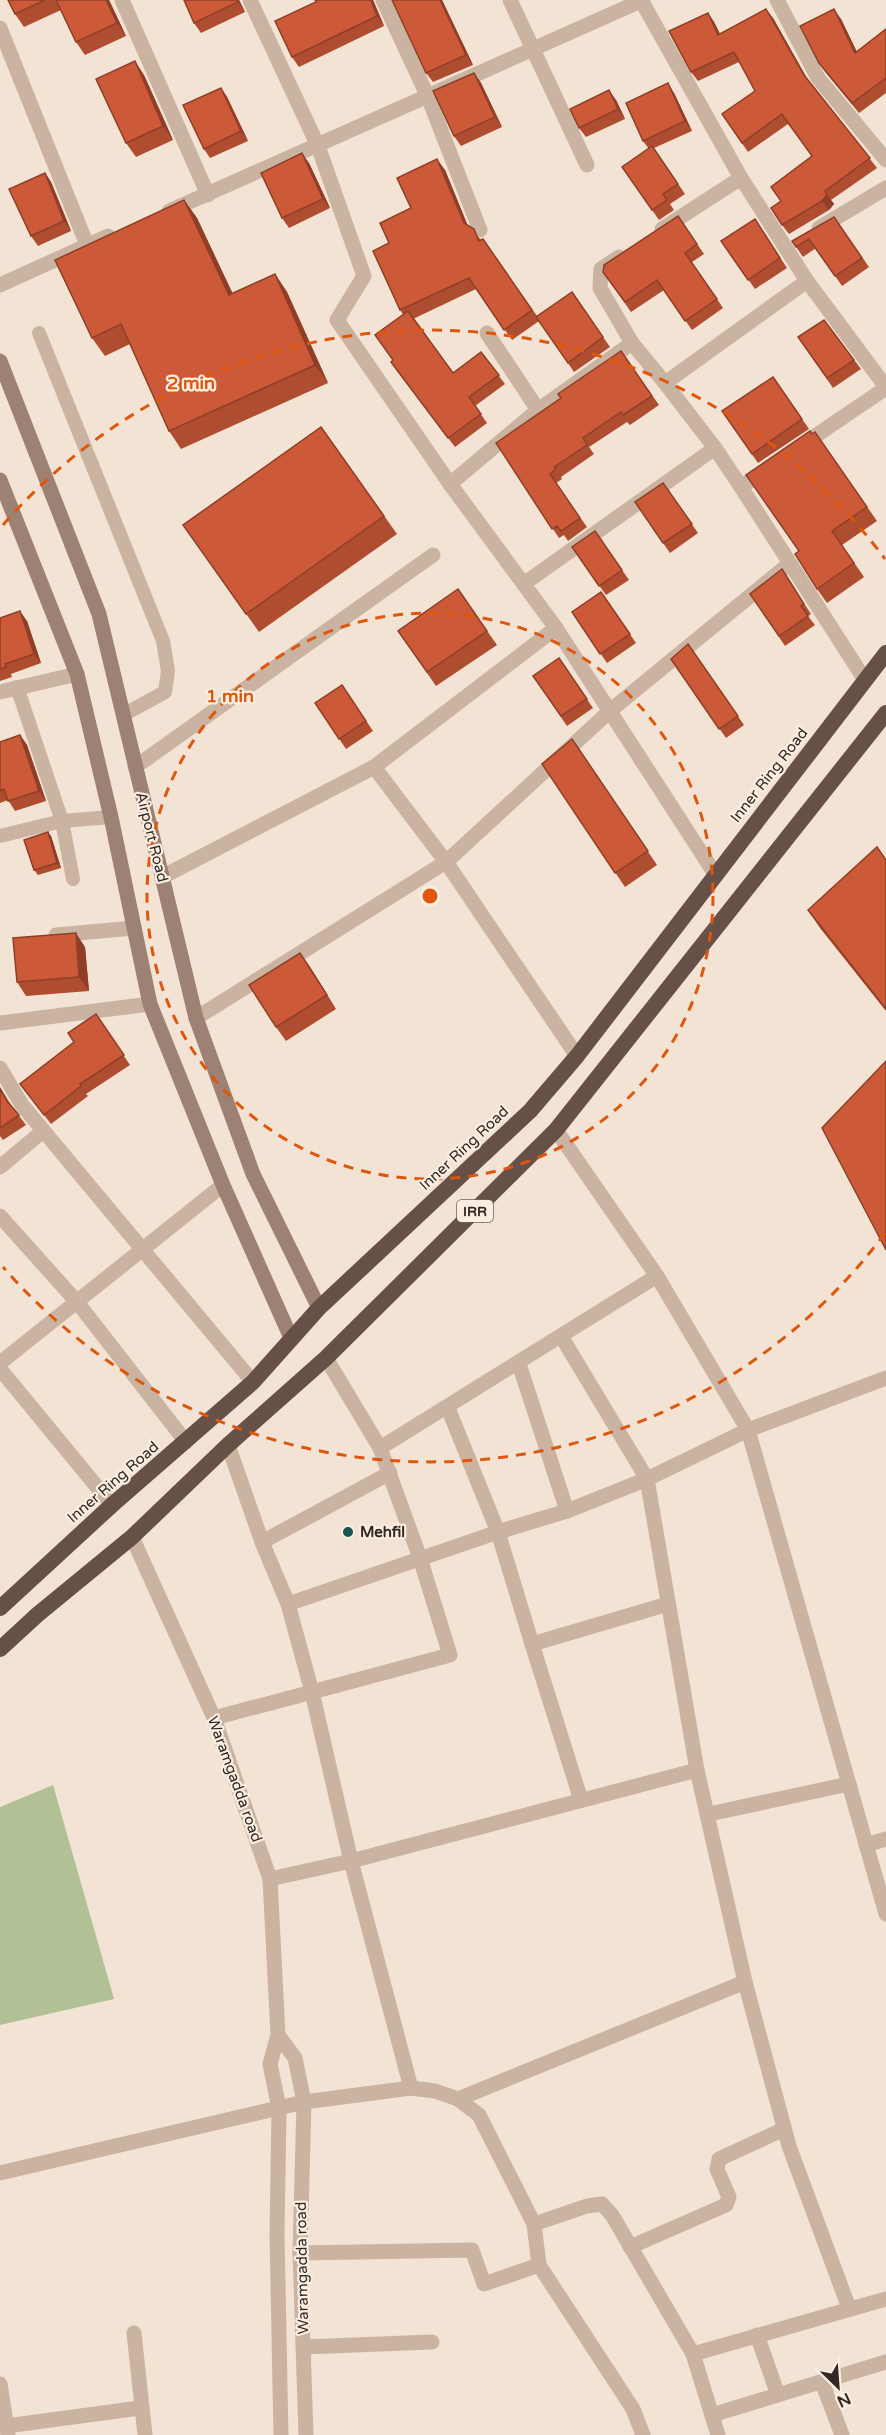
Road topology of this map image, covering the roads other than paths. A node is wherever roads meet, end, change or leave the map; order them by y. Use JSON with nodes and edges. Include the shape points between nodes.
{"nodes":[{"id":1,"x":122,"y":0,"type":"edge"},
{"id":2,"x":250,"y":0,"type":"edge"},
{"id":3,"x":383,"y":0,"type":"edge"},
{"id":4,"x":510,"y":0,"type":"edge"},
{"id":5,"x":642,"y":0,"type":"edge"},
{"id":6,"x":777,"y":0,"type":"edge"},
{"id":7,"x":0,"y":28,"type":"edge"},
{"id":8,"x":531,"y":48,"type":"junction"},
{"id":9,"x":428,"y":97,"type":"junction"},
{"id":10,"x":318,"y":146,"type":"junction"},
{"id":11,"x":886,"y":160,"type":"edge"},
{"id":12,"x":587,"y":165,"type":"dead end"},
{"id":13,"x":741,"y":178,"type":"junction"},
{"id":14,"x":886,"y":188,"type":"edge"},
{"id":15,"x":208,"y":195,"type":"junction"},
{"id":16,"x":153,"y":218,"type":"edge"},
{"id":17,"x":480,"y":230,"type":"dead end"},
{"id":18,"x":120,"y":231,"type":"edge"},
{"id":19,"x":651,"y":237,"type":"edge"},
{"id":20,"x":796,"y":241,"type":"junction"},
{"id":21,"x":87,"y":245,"type":"junction"},
{"id":22,"x":631,"y":249,"type":"edge"},
{"id":23,"x":807,"y":281,"type":"junction"},
{"id":24,"x":0,"y":285,"type":"edge"},
{"id":25,"x":39,"y":333,"type":"dead end"},
{"id":26,"x":487,"y":333,"type":"dead end"},
{"id":27,"x":632,"y":343,"type":"junction"},
{"id":28,"x":0,"y":361,"type":"edge"},
{"id":29,"x":665,"y":383,"type":"junction"},
{"id":30,"x":886,"y":387,"type":"edge"},
{"id":31,"x":538,"y":410,"type":"junction"},
{"id":32,"x":715,"y":448,"type":"junction"},
{"id":33,"x":0,"y":480,"type":"edge"},
{"id":34,"x":450,"y":484,"type":"junction"},
{"id":35,"x":741,"y":487,"type":"junction"},
{"id":36,"x":433,"y":555,"type":"dead end"},
{"id":37,"x":789,"y":564,"type":"junction"},
{"id":38,"x":525,"y":583,"type":"junction"},
{"id":39,"x":556,"y":628,"type":"junction"},
{"id":40,"x":886,"y":653,"type":"edge"},
{"id":41,"x":77,"y":674,"type":"junction"},
{"id":42,"x":865,"y":680,"type":"junction"},
{"id":43,"x":17,"y":687,"type":"junction"},
{"id":44,"x":0,"y":692,"type":"edge"},
{"id":45,"x":611,"y":710,"type":"junction"},
{"id":46,"x":123,"y":715,"type":"junction"},
{"id":47,"x":884,"y":720,"type":"edge"},
{"id":48,"x":135,"y":767,"type":"junction"},
{"id":49,"x":374,"y":767,"type":"junction"},
{"id":50,"x":111,"y":817,"type":"junction"},
{"id":51,"x":62,"y":821,"type":"junction"},
{"id":52,"x":0,"y":836,"type":"edge"},
{"id":53,"x":447,"y":862,"type":"junction"},
{"id":54,"x":715,"y":874,"type":"junction"},
{"id":55,"x":162,"y":878,"type":"junction"},
{"id":56,"x":73,"y":879,"type":"dead end"},
{"id":57,"x":134,"y":928,"type":"junction"},
{"id":58,"x":43,"y":937,"type":"edge"},
{"id":59,"x":150,"y":1004,"type":"junction"},
{"id":60,"x":196,"y":1018,"type":"junction"},
{"id":61,"x":0,"y":1023,"type":"edge"},
{"id":62,"x":577,"y":1056,"type":"junction"},
{"id":63,"x":0,"y":1068,"type":"edge"},
{"id":64,"x":43,"y":1131,"type":"junction"},
{"id":65,"x":556,"y":1131,"type":"junction"},
{"id":66,"x":0,"y":1167,"type":"edge"},
{"id":67,"x":223,"y":1185,"type":"junction"},
{"id":68,"x":0,"y":1216,"type":"edge"},
{"id":69,"x":143,"y":1251,"type":"junction"},
{"id":70,"x":657,"y":1276,"type":"junction"},
{"id":71,"x":78,"y":1302,"type":"junction"},
{"id":72,"x":319,"y":1308,"type":"junction"},
{"id":73,"x":561,"y":1336,"type":"junction"},
{"id":74,"x":291,"y":1338,"type":"junction"},
{"id":75,"x":326,"y":1358,"type":"junction"},
{"id":76,"x":0,"y":1363,"type":"edge"},
{"id":77,"x":519,"y":1364,"type":"junction"},
{"id":78,"x":0,"y":1369,"type":"edge"},
{"id":79,"x":886,"y":1378,"type":"edge"},
{"id":80,"x":253,"y":1382,"type":"junction"},
{"id":81,"x":448,"y":1408,"type":"junction"},
{"id":82,"x":748,"y":1430,"type":"junction"},
{"id":83,"x":186,"y":1442,"type":"junction"},
{"id":84,"x":228,"y":1445,"type":"junction"},
{"id":85,"x":380,"y":1448,"type":"junction"},
{"id":86,"x":390,"y":1473,"type":"junction"},
{"id":87,"x":647,"y":1479,"type":"junction"},
{"id":88,"x":112,"y":1505,"type":"junction"},
{"id":89,"x":567,"y":1511,"type":"junction"},
{"id":90,"x":498,"y":1532,"type":"junction"},
{"id":91,"x":132,"y":1538,"type":"junction"},
{"id":92,"x":262,"y":1542,"type":"junction"},
{"id":93,"x":420,"y":1558,"type":"junction"},
{"id":94,"x":288,"y":1604,"type":"junction"},
{"id":95,"x":668,"y":1604,"type":"junction"},
{"id":96,"x":0,"y":1608,"type":"edge"},
{"id":97,"x":532,"y":1644,"type":"junction"},
{"id":98,"x":0,"y":1649,"type":"edge"},
{"id":99,"x":312,"y":1692,"type":"junction"},
{"id":100,"x":214,"y":1718,"type":"junction"},
{"id":101,"x":697,"y":1770,"type":"junction"},
{"id":102,"x":849,"y":1784,"type":"junction"},
{"id":103,"x":581,"y":1800,"type":"junction"},
{"id":104,"x":709,"y":1814,"type":"junction"},
{"id":105,"x":886,"y":1839,"type":"edge"},
{"id":106,"x":866,"y":1845,"type":"junction"},
{"id":107,"x":351,"y":1861,"type":"junction"},
{"id":108,"x":270,"y":1879,"type":"junction"},
{"id":109,"x":886,"y":1914,"type":"edge"},
{"id":110,"x":745,"y":1982,"type":"junction"},
{"id":111,"x":278,"y":2035,"type":"junction"},
{"id":112,"x":411,"y":2088,"type":"junction"},
{"id":113,"x":458,"y":2099,"type":"junction"},
{"id":114,"x":304,"y":2102,"type":"junction"},
{"id":115,"x":279,"y":2108,"type":"junction"},
{"id":116,"x":784,"y":2129,"type":"junction"},
{"id":117,"x":0,"y":2173,"type":"edge"},
{"id":118,"x":534,"y":2224,"type":"junction"},
{"id":119,"x":630,"y":2247,"type":"junction"},
{"id":120,"x":300,"y":2253,"type":"junction"},
{"id":121,"x":539,"y":2265,"type":"junction"},
{"id":122,"x":886,"y":2299,"type":"edge"},
{"id":123,"x":849,"y":2308,"type":"junction"},
{"id":124,"x":134,"y":2333,"type":"dead end"},
{"id":125,"x":757,"y":2335,"type":"junction"},
{"id":126,"x":432,"y":2342,"type":"dead end"},
{"id":127,"x":303,"y":2347,"type":"junction"},
{"id":128,"x":693,"y":2354,"type":"junction"},
{"id":129,"x":886,"y":2362,"type":"edge"},
{"id":130,"x":822,"y":2382,"type":"junction"},
{"id":131,"x":0,"y":2384,"type":"edge"},
{"id":132,"x":778,"y":2395,"type":"junction"},
{"id":133,"x":140,"y":2408,"type":"junction"},
{"id":134,"x":712,"y":2415,"type":"junction"},
{"id":135,"x":7,"y":2430,"type":"edge"},
{"id":136,"x":145,"y":2435,"type":"edge"},
{"id":137,"x":281,"y":2435,"type":"edge"},
{"id":138,"x":306,"y":2435,"type":"edge"},
{"id":139,"x":643,"y":2435,"type":"edge"},
{"id":140,"x":718,"y":2435,"type":"edge"},
{"id":141,"x":842,"y":2435,"type":"edge"}],
"edges":[{"from":1,"to":15,"type":"street"},
{"from":2,"to":10,"type":"street"},
{"from":3,"to":9,"type":"street"},
{"from":4,"to":8,"type":"street"},
{"from":5,"to":8,"type":"street"},
{"from":5,"to":13,"type":"street"},
{"from":6,"to":11,"type":"street","via":[[818,78]]},
{"from":7,"to":21,"type":"street"},
{"from":8,"to":9,"type":"street"},
{"from":8,"to":12,"type":"street"},
{"from":9,"to":10,"type":"street"},
{"from":9,"to":17,"type":"street"},
{"from":10,"to":15,"type":"street"},
{"from":10,"to":34,"type":"street","via":[[364,276],[338,320]]},
{"from":13,"to":19,"type":"street"},
{"from":13,"to":20,"type":"street"},
{"from":14,"to":20,"type":"street"},
{"from":15,"to":16,"type":"street"},
{"from":18,"to":21,"type":"street"},
{"from":20,"to":23,"type":"street"},
{"from":21,"to":24,"type":"street"},
{"from":22,"to":27,"type":"street","via":[[602,269],[600,288]]},
{"from":23,"to":29,"type":"street"},
{"from":23,"to":30,"type":"street"},
{"from":25,"to":46,"type":"lane","via":[[163,642],[168,671],[165,692]]},
{"from":26,"to":31,"type":"street"},
{"from":27,"to":29,"type":"street"},
{"from":27,"to":31,"type":"street"},
{"from":28,"to":46,"type":"main road","name":"Airport Road","via":[[99,614]]},
{"from":29,"to":32,"type":"street"},
{"from":30,"to":35,"type":"street"},
{"from":31,"to":34,"type":"street"},
{"from":32,"to":35,"type":"street"},
{"from":32,"to":38,"type":"street"},
{"from":33,"to":41,"type":"main road"},
{"from":34,"to":38,"type":"street"},
{"from":35,"to":37,"type":"street"},
{"from":36,"to":48,"type":"street"},
{"from":37,"to":42,"type":"street"},
{"from":37,"to":45,"type":"street"},
{"from":38,"to":39,"type":"street"},
{"from":39,"to":45,"type":"street"},
{"from":39,"to":49,"type":"street"},
{"from":40,"to":42,"type":"highway","name":"Inner Ring Road","number":"IRR"},
{"from":41,"to":43,"type":"street"},
{"from":41,"to":50,"type":"main road"},
{"from":42,"to":54,"type":"highway","name":"Inner Ring Road","number":"IRR"},
{"from":43,"to":44,"type":"street"},
{"from":43,"to":51,"type":"lane"},
{"from":45,"to":53,"type":"street"},
{"from":45,"to":54,"type":"street"},
{"from":46,"to":48,"type":"main road","name":"Airport Road"},
{"from":47,"to":65,"type":"highway","number":"IRR"},
{"from":48,"to":55,"type":"main road","name":"Airport Road"},
{"from":49,"to":53,"type":"street"},
{"from":49,"to":55,"type":"street"},
{"from":50,"to":51,"type":"lane"},
{"from":50,"to":57,"type":"main road"},
{"from":51,"to":52,"type":"lane"},
{"from":51,"to":56,"type":"lane"},
{"from":53,"to":60,"type":"street"},
{"from":53,"to":62,"type":"street"},
{"from":54,"to":62,"type":"highway","name":"Inner Ring Road","number":"IRR"},
{"from":55,"to":60,"type":"main road","name":"Airport Road"},
{"from":57,"to":58,"type":"street"},
{"from":57,"to":59,"type":"main road"},
{"from":59,"to":61,"type":"street"},
{"from":59,"to":67,"type":"main road"},
{"from":60,"to":72,"type":"main road","name":"Airport Road","via":[[253,1174]]},
{"from":62,"to":72,"type":"highway","name":"Inner Ring Road","number":"IRR","via":[[530,1111]]},
{"from":63,"to":64,"type":"street"},
{"from":64,"to":66,"type":"street"},
{"from":64,"to":69,"type":"street"},
{"from":65,"to":70,"type":"street"},
{"from":65,"to":75,"type":"highway","number":"IRR"},
{"from":67,"to":69,"type":"street"},
{"from":67,"to":74,"type":"main road"},
{"from":68,"to":71,"type":"street"},
{"from":69,"to":71,"type":"street"},
{"from":69,"to":80,"type":"street"},
{"from":70,"to":73,"type":"street"},
{"from":70,"to":82,"type":"street"},
{"from":71,"to":76,"type":"street"},
{"from":71,"to":83,"type":"street"},
{"from":72,"to":74,"type":"highway","name":"Inner Ring Road","number":"IRR"},
{"from":73,"to":77,"type":"street"},
{"from":73,"to":87,"type":"street"},
{"from":74,"to":80,"type":"highway","name":"Inner Ring Road","number":"IRR"},
{"from":75,"to":84,"type":"highway","number":"IRR"},
{"from":75,"to":85,"type":"street"},
{"from":77,"to":81,"type":"street"},
{"from":77,"to":89,"type":"street"},
{"from":78,"to":88,"type":"street"},
{"from":79,"to":82,"type":"street"},
{"from":80,"to":83,"type":"highway","name":"Inner Ring Road","number":"IRR"},
{"from":81,"to":85,"type":"street"},
{"from":81,"to":90,"type":"street"},
{"from":82,"to":87,"type":"street"},
{"from":82,"to":102,"type":"street"},
{"from":83,"to":88,"type":"highway","name":"Inner Ring Road","number":"IRR"},
{"from":84,"to":91,"type":"highway","number":"IRR"},
{"from":84,"to":92,"type":"street"},
{"from":85,"to":86,"type":"street"},
{"from":86,"to":92,"type":"street"},
{"from":86,"to":93,"type":"street"},
{"from":87,"to":89,"type":"street"},
{"from":87,"to":95,"type":"street"},
{"from":88,"to":96,"type":"highway","name":"Inner Ring Road","number":"IRR"},
{"from":89,"to":90,"type":"street"},
{"from":90,"to":93,"type":"street"},
{"from":90,"to":97,"type":"street"},
{"from":91,"to":98,"type":"highway","number":"IRR"},
{"from":91,"to":100,"type":"street","name":"Waramgadda road"},
{"from":92,"to":94,"type":"street"},
{"from":93,"to":94,"type":"street"},
{"from":93,"to":99,"type":"street","via":[[450,1655]]},
{"from":94,"to":99,"type":"street"},
{"from":95,"to":97,"type":"street"},
{"from":95,"to":101,"type":"street"},
{"from":97,"to":103,"type":"street"},
{"from":99,"to":100,"type":"street"},
{"from":99,"to":107,"type":"street"},
{"from":100,"to":108,"type":"street","name":"Waramgadda road"},
{"from":101,"to":103,"type":"street"},
{"from":101,"to":104,"type":"street"},
{"from":102,"to":104,"type":"street"},
{"from":102,"to":106,"type":"street"},
{"from":103,"to":107,"type":"street"},
{"from":104,"to":110,"type":"street"},
{"from":105,"to":106,"type":"street"},
{"from":106,"to":109,"type":"street"},
{"from":107,"to":108,"type":"street"},
{"from":107,"to":112,"type":"street"},
{"from":108,"to":111,"type":"street","name":"Waramgadda road"},
{"from":110,"to":113,"type":"street"},
{"from":110,"to":116,"type":"street"},
{"from":111,"to":114,"type":"street","name":"Waramgadda road","via":[[295,2058]]},
{"from":111,"to":115,"type":"street","name":"Waramgadda road","via":[[270,2064]]},
{"from":112,"to":113,"type":"street"},
{"from":112,"to":114,"type":"street"},
{"from":113,"to":118,"type":"street","via":[[479,2115]]},
{"from":114,"to":115,"type":"street"},
{"from":114,"to":120,"type":"street","name":"Waramgadda road"},
{"from":115,"to":117,"type":"street"},
{"from":115,"to":137,"type":"street","name":"Waramgadda road"},
{"from":116,"to":119,"type":"street","via":[[719,2159],[717,2169],[729,2197],[726,2205]]},
{"from":116,"to":123,"type":"street"},
{"from":118,"to":119,"type":"street","via":[[602,2204]]},
{"from":118,"to":121,"type":"street"},
{"from":119,"to":128,"type":"street"},
{"from":120,"to":121,"type":"street","via":[[472,2250],[484,2284]]},
{"from":120,"to":127,"type":"street","name":"Waramgadda road"},
{"from":121,"to":139,"type":"street","via":[[633,2409]]},
{"from":122,"to":123,"type":"street"},
{"from":123,"to":125,"type":"street"},
{"from":124,"to":133,"type":"street"},
{"from":125,"to":128,"type":"street"},
{"from":125,"to":132,"type":"street"},
{"from":126,"to":127,"type":"street"},
{"from":127,"to":138,"type":"street","name":"Waramgadda road"},
{"from":128,"to":134,"type":"street"},
{"from":129,"to":130,"type":"street"},
{"from":130,"to":132,"type":"street"},
{"from":130,"to":141,"type":"street"},
{"from":131,"to":135,"type":"street"},
{"from":132,"to":134,"type":"street"},
{"from":133,"to":135,"type":"street"},
{"from":133,"to":136,"type":"street"},
{"from":134,"to":140,"type":"street"}]}
